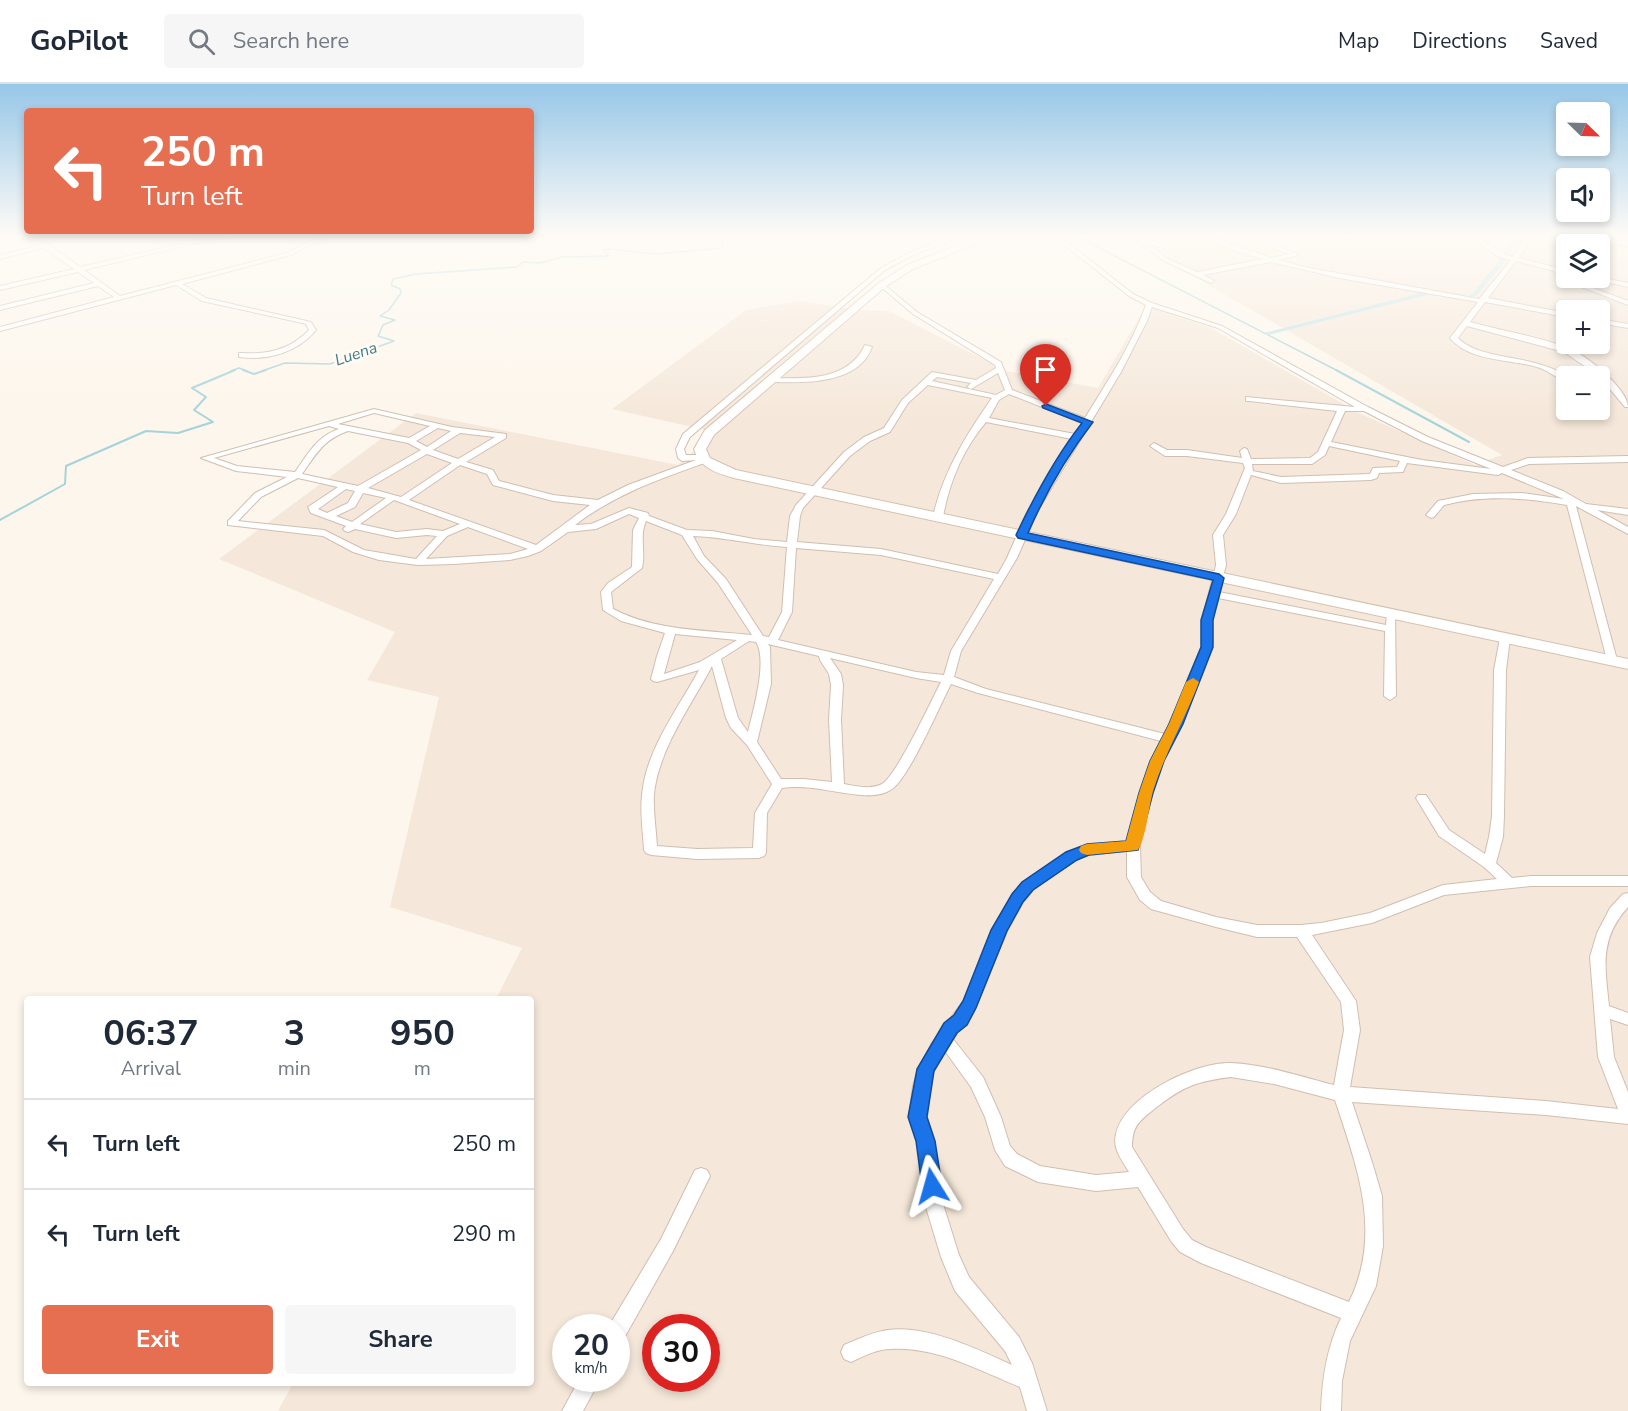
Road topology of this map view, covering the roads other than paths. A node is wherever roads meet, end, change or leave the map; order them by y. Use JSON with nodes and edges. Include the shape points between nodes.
{"nodes":[{"id":1,"x":46,"y":297,"type":"edge"},
{"id":2,"x":124,"y":297,"type":"edge"},
{"id":3,"x":198,"y":297,"type":"edge"},
{"id":4,"x":850,"y":297,"type":"edge"},
{"id":5,"x":868,"y":297,"type":"edge"},
{"id":6,"x":896,"y":297,"type":"edge"},
{"id":7,"x":1135,"y":297,"type":"edge"},
{"id":8,"x":1464,"y":297,"type":"edge"},
{"id":9,"x":1484,"y":297,"type":"edge"},
{"id":10,"x":1612,"y":297,"type":"edge"},
{"id":11,"x":119,"y":298,"type":"joint"},
{"id":12,"x":1482,"y":300,"type":"junction"},
{"id":13,"x":1628,"y":303,"type":"edge"},
{"id":14,"x":1150,"y":304,"type":"junction"},
{"id":15,"x":0,"y":308,"type":"edge"},
{"id":16,"x":1556,"y":313,"type":"edge"},
{"id":17,"x":1465,"y":323,"type":"junction"},
{"id":18,"x":1610,"y":323,"type":"edge"},
{"id":19,"x":1628,"y":326,"type":"edge"},
{"id":20,"x":0,"y":329,"type":"edge"},
{"id":21,"x":868,"y":347,"type":"dead end"},
{"id":22,"x":242,"y":355,"type":"dead end"},
{"id":23,"x":1001,"y":369,"type":"junction"},
{"id":24,"x":1556,"y":374,"type":"edge"},
{"id":25,"x":774,"y":380,"type":"junction"},
{"id":26,"x":926,"y":382,"type":"junction"},
{"id":27,"x":976,"y":382,"type":"junction"},
{"id":28,"x":968,"y":390,"type":"junction"},
{"id":29,"x":1009,"y":391,"type":"junction"},
{"id":30,"x":1610,"y":391,"type":"edge"},
{"id":31,"x":1617,"y":393,"type":"junction"},
{"id":32,"x":996,"y":397,"type":"junction"},
{"id":33,"x":1249,"y":399,"type":"dead end"},
{"id":34,"x":1628,"y":405,"type":"edge"},
{"id":35,"x":1365,"y":409,"type":"junction"},
{"id":36,"x":1342,"y":410,"type":"junction"},
{"id":37,"x":984,"y":419,"type":"junction"},
{"id":38,"x":1088,"y":422,"type":"junction"},
{"id":39,"x":327,"y":424,"type":"junction"},
{"id":40,"x":438,"y":425,"type":"junction"},
{"id":41,"x":348,"y":428,"type":"junction"},
{"id":42,"x":458,"y":430,"type":"junction"},
{"id":43,"x":1076,"y":437,"type":"junction"},
{"id":44,"x":410,"y":441,"type":"junction"},
{"id":45,"x":1326,"y":443,"type":"junction"},
{"id":46,"x":1154,"y":446,"type":"dead end"},
{"id":47,"x":426,"y":450,"type":"junction"},
{"id":48,"x":1244,"y":451,"type":"dead end"},
{"id":49,"x":1405,"y":458,"type":"junction"},
{"id":50,"x":703,"y":459,"type":"junction"},
{"id":51,"x":1628,"y":459,"type":"edge"},
{"id":52,"x":460,"y":462,"type":"junction"},
{"id":53,"x":1246,"y":467,"type":"junction"},
{"id":54,"x":1507,"y":472,"type":"junction"},
{"id":55,"x":297,"y":475,"type":"junction"},
{"id":56,"x":345,"y":486,"type":"junction"},
{"id":57,"x":360,"y":489,"type":"junction"},
{"id":58,"x":815,"y":490,"type":"junction"},
{"id":59,"x":1560,"y":493,"type":"junction"},
{"id":60,"x":398,"y":499,"type":"junction"},
{"id":61,"x":599,"y":503,"type":"junction"},
{"id":62,"x":1574,"y":503,"type":"junction"},
{"id":63,"x":1628,"y":504,"type":"edge"},
{"id":64,"x":1628,"y":512,"type":"edge"},
{"id":65,"x":645,"y":515,"type":"junction"},
{"id":66,"x":1431,"y":515,"type":"dead end"},
{"id":67,"x":327,"y":516,"type":"junction"},
{"id":68,"x":938,"y":517,"type":"junction"},
{"id":69,"x":468,"y":524,"type":"junction"},
{"id":70,"x":352,"y":525,"type":"junction"},
{"id":71,"x":564,"y":529,"type":"junction"},
{"id":72,"x":1628,"y":531,"type":"edge"},
{"id":73,"x":686,"y":533,"type":"junction"},
{"id":74,"x":444,"y":534,"type":"junction"},
{"id":75,"x":1022,"y":535,"type":"junction"},
{"id":76,"x":334,"y":536,"type":"junction"},
{"id":77,"x":793,"y":544,"type":"junction"},
{"id":78,"x":538,"y":549,"type":"junction"},
{"id":79,"x":418,"y":562,"type":"junction"},
{"id":80,"x":999,"y":577,"type":"junction"},
{"id":81,"x":1219,"y":578,"type":"junction"},
{"id":82,"x":1214,"y":594,"type":"junction"},
{"id":83,"x":1391,"y":614,"type":"junction"},
{"id":84,"x":1391,"y":629,"type":"junction"},
{"id":85,"x":671,"y":631,"type":"junction"},
{"id":86,"x":746,"y":638,"type":"junction"},
{"id":87,"x":1505,"y":638,"type":"junction"},
{"id":88,"x":767,"y":640,"type":"junction"},
{"id":89,"x":824,"y":653,"type":"junction"},
{"id":90,"x":1612,"y":660,"type":"junction"},
{"id":91,"x":712,"y":662,"type":"junction"},
{"id":92,"x":1628,"y":664,"type":"edge"},
{"id":93,"x":948,"y":679,"type":"junction"},
{"id":94,"x":1390,"y":696,"type":"dead end"},
{"id":95,"x":1168,"y":739,"type":"junction"},
{"id":96,"x":751,"y":742,"type":"junction"},
{"id":97,"x":778,"y":784,"type":"junction"},
{"id":98,"x":838,"y":786,"type":"junction"},
{"id":99,"x":1422,"y":798,"type":"dead end"},
{"id":100,"x":1133,"y":846,"type":"junction"},
{"id":101,"x":1489,"y":864,"type":"junction"},
{"id":102,"x":1628,"y":881,"type":"edge"},
{"id":103,"x":1508,"y":882,"type":"junction"},
{"id":104,"x":1628,"y":898,"type":"edge"},
{"id":105,"x":1301,"y":931,"type":"junction"},
{"id":106,"x":1602,"y":1010,"type":"junction"},
{"id":107,"x":1628,"y":1019,"type":"edge"},
{"id":108,"x":944,"y":1038,"type":"junction"},
{"id":109,"x":1341,"y":1094,"type":"junction"},
{"id":110,"x":1626,"y":1102,"type":"edge"},
{"id":111,"x":1628,"y":1117,"type":"edge"},
{"id":112,"x":701,"y":1176,"type":"dead end"},
{"id":113,"x":1142,"y":1179,"type":"junction"},
{"id":114,"x":1353,"y":1313,"type":"junction"},
{"id":115,"x":627,"y":1314,"type":"edge"},
{"id":116,"x":851,"y":1352,"type":"dead end"},
{"id":117,"x":1028,"y":1381,"type":"junction"},
{"id":118,"x":583,"y":1392,"type":"edge"},
{"id":119,"x":572,"y":1411,"type":"edge"},
{"id":120,"x":1037,"y":1411,"type":"edge"},
{"id":121,"x":1331,"y":1411,"type":"edge"}],
"edges":[{"from":1,"to":15,"type":"street"},
{"from":2,"to":11,"type":"street"},
{"from":3,"to":22,"type":"street","via":[[300,320],[309,323],[313,330],[306,339],[276,354]]},
{"from":4,"to":50,"type":"street","via":[[686,436],[680,448],[682,458]]},
{"from":5,"to":25,"type":"main road"},
{"from":6,"to":23,"type":"street","via":[[943,332],[992,359]]},
{"from":7,"to":14,"type":"street"},
{"from":8,"to":12,"type":"street"},
{"from":9,"to":12,"type":"street"},
{"from":10,"to":13,"type":"street"},
{"from":11,"to":20,"type":"street"},
{"from":12,"to":16,"type":"street"},
{"from":12,"to":17,"type":"street"},
{"from":14,"to":35,"type":"street","via":[[1220,327]]},
{"from":14,"to":38,"type":"street"},
{"from":17,"to":24,"type":"street","via":[[1454,338],[1459,344],[1543,366]]},
{"from":17,"to":31,"type":"street","via":[[1567,350],[1586,362]]},
{"from":18,"to":19,"type":"street"},
{"from":21,"to":25,"type":"street","via":[[858,363],[833,375],[803,382]]},
{"from":23,"to":27,"type":"street"},
{"from":23,"to":29,"type":"street"},
{"from":25,"to":50,"type":"main road","via":[[709,433],[700,449]]},
{"from":26,"to":27,"type":"street","via":[[935,374]]},
{"from":26,"to":28,"type":"street"},
{"from":26,"to":58,"type":"street","via":[[905,402],[886,430],[852,450]]},
{"from":27,"to":28,"type":"street"},
{"from":28,"to":32,"type":"street"},
{"from":29,"to":32,"type":"street"},
{"from":29,"to":38,"type":"street"},
{"from":30,"to":31,"type":"street"},
{"from":31,"to":34,"type":"street"},
{"from":32,"to":37,"type":"street"},
{"from":33,"to":36,"type":"street"},
{"from":35,"to":36,"type":"street"},
{"from":35,"to":54,"type":"street","via":[[1425,439]]},
{"from":36,"to":45,"type":"street"},
{"from":37,"to":43,"type":"street"},
{"from":37,"to":68,"type":"street","via":[[964,447],[944,491]]},
{"from":38,"to":43,"type":"street"},
{"from":39,"to":40,"type":"street","via":[[374,411]]},
{"from":39,"to":41,"type":"street"},
{"from":39,"to":55,"type":"street","via":[[205,458],[236,468]]},
{"from":40,"to":42,"type":"street"},
{"from":40,"to":44,"type":"street"},
{"from":41,"to":44,"type":"street"},
{"from":41,"to":55,"type":"street","via":[[321,441]]},
{"from":42,"to":47,"type":"street"},
{"from":42,"to":52,"type":"street","via":[[503,436]]},
{"from":43,"to":75,"type":"street"},
{"from":44,"to":47,"type":"street"},
{"from":45,"to":49,"type":"street"},
{"from":45,"to":53,"type":"street","via":[[1312,461]]},
{"from":46,"to":53,"type":"street","via":[[1165,453],[1187,453]]},
{"from":47,"to":52,"type":"street"},
{"from":47,"to":57,"type":"street"},
{"from":48,"to":53,"type":"street"},
{"from":49,"to":53,"type":"street","via":[[1400,470],[1376,470],[1371,477],[1281,480]]},
{"from":49,"to":54,"type":"street"},
{"from":50,"to":58,"type":"main road","via":[[723,471]]},
{"from":50,"to":61,"type":"street"},
{"from":51,"to":54,"type":"street","via":[[1528,461]]},
{"from":52,"to":60,"type":"street"},
{"from":52,"to":61,"type":"street","via":[[490,472],[496,483],[553,498]]},
{"from":53,"to":81,"type":"street","via":[[1231,514],[1218,535]]},
{"from":54,"to":59,"type":"street"},
{"from":55,"to":56,"type":"street"},
{"from":55,"to":76,"type":"street","via":[[258,495],[231,523]]},
{"from":56,"to":57,"type":"street"},
{"from":56,"to":67,"type":"street","via":[[313,507]]},
{"from":57,"to":60,"type":"street"},
{"from":57,"to":67,"type":"street","via":[[352,505]]},
{"from":58,"to":68,"type":"main road"},
{"from":58,"to":77,"type":"street","via":[[795,516]]},
{"from":59,"to":62,"type":"street"},
{"from":59,"to":63,"type":"street"},
{"from":60,"to":69,"type":"street"},
{"from":60,"to":70,"type":"street"},
{"from":61,"to":71,"type":"street"},
{"from":62,"to":64,"type":"street"},
{"from":62,"to":66,"type":"street","via":[[1518,495],[1474,496],[1441,503]]},
{"from":62,"to":72,"type":"street"},
{"from":62,"to":90,"type":"street","via":[[1573,525],[1591,575],[1600,624]]},
{"from":65,"to":71,"type":"street","via":[[624,512],[593,527]]},
{"from":65,"to":73,"type":"street"},
{"from":65,"to":85,"type":"street","via":[[636,532],[637,568],[606,592],[608,610],[640,624]]},
{"from":67,"to":70,"type":"street"},
{"from":68,"to":75,"type":"main road"},
{"from":69,"to":74,"type":"street"},
{"from":69,"to":78,"type":"street"},
{"from":70,"to":74,"type":"street","via":[[384,534]]},
{"from":70,"to":76,"type":"street"},
{"from":71,"to":78,"type":"street"},
{"from":73,"to":77,"type":"street"},
{"from":73,"to":88,"type":"street","via":[[700,557]]},
{"from":74,"to":79,"type":"street"},
{"from":75,"to":80,"type":"street"},
{"from":75,"to":81,"type":"main road"},
{"from":76,"to":79,"type":"street","via":[[360,551]]},
{"from":77,"to":80,"type":"street","via":[[888,554]]},
{"from":77,"to":88,"type":"street","via":[[787,612]]},
{"from":78,"to":79,"type":"street","via":[[510,557]]},
{"from":80,"to":93,"type":"street","via":[[956,651]]},
{"from":81,"to":82,"type":"street"},
{"from":81,"to":83,"type":"main road"},
{"from":82,"to":84,"type":"street"},
{"from":82,"to":95,"type":"street","via":[[1207,620],[1207,647]]},
{"from":83,"to":84,"type":"street"},
{"from":83,"to":87,"type":"main road"},
{"from":84,"to":94,"type":"street"},
{"from":85,"to":86,"type":"street"},
{"from":85,"to":91,"type":"street","via":[[657,679]]},
{"from":86,"to":88,"type":"street"},
{"from":86,"to":91,"type":"street"},
{"from":87,"to":90,"type":"main road"},
{"from":87,"to":101,"type":"street","via":[[1500,670],[1498,816]]},
{"from":88,"to":89,"type":"street"},
{"from":88,"to":96,"type":"street","via":[[765,684]]},
{"from":89,"to":93,"type":"street"},
{"from":89,"to":98,"type":"street","via":[[837,685]]},
{"from":90,"to":92,"type":"main road"},
{"from":91,"to":96,"type":"street","via":[[732,718]]},
{"from":91,"to":97,"type":"street","via":[[676,720],[650,779],[651,850],[759,853],[761,813]]},
{"from":93,"to":95,"type":"street"},
{"from":93,"to":98,"type":"street","via":[[898,775],[888,786],[874,790]]},
{"from":95,"to":100,"type":"street","via":[[1146,793]]},
{"from":96,"to":97,"type":"street"},
{"from":97,"to":98,"type":"street","via":[[801,781]]},
{"from":99,"to":101,"type":"street","via":[[1443,832]]},
{"from":100,"to":105,"type":"street","via":[[1134,877],[1145,896],[1156,905],[1257,931]]},
{"from":100,"to":108,"type":"street","via":[[1087,850],[1071,856],[1028,886],[999,930],[970,1003]]},
{"from":101,"to":103,"type":"street"},
{"from":102,"to":103,"type":"street"},
{"from":103,"to":105,"type":"street","via":[[1443,890],[1372,918]]},
{"from":104,"to":106,"type":"street","via":[[1615,912],[1597,957]]},
{"from":105,"to":109,"type":"street","via":[[1348,1001],[1352,1030]]},
{"from":106,"to":107,"type":"street"},
{"from":106,"to":110,"type":"street","via":[[1606,1057]]},
{"from":108,"to":113,"type":"street","via":[[976,1082],[1003,1150],[1011,1160],[1038,1174],[1096,1183]]},
{"from":108,"to":117,"type":"street","via":[[926,1069],[917,1117],[925,1141],[934,1204],[962,1284],[1012,1344]]},
{"from":109,"to":111,"type":"street"},
{"from":109,"to":113,"type":"street","via":[[1231,1070],[1190,1077],[1140,1110],[1124,1134],[1124,1149]]},
{"from":109,"to":114,"type":"street","via":[[1372,1196],[1374,1246],[1367,1286]]},
{"from":112,"to":115,"type":"street"},
{"from":113,"to":114,"type":"street","via":[[1186,1246]]},
{"from":114,"to":121,"type":"street","via":[[1341,1338],[1332,1381]]},
{"from":116,"to":117,"type":"street","via":[[888,1339],[910,1339]]},
{"from":117,"to":120,"type":"street"},
{"from":118,"to":119,"type":"street"}]}
